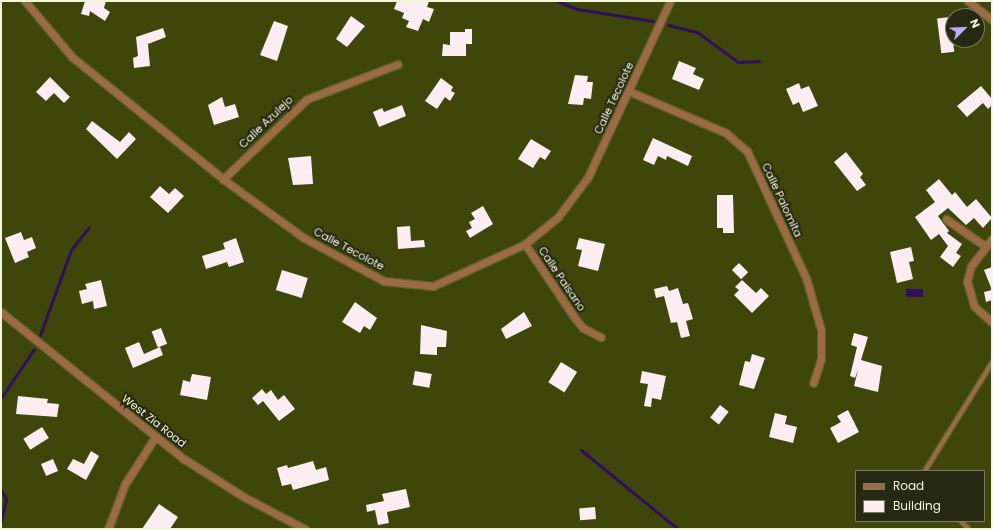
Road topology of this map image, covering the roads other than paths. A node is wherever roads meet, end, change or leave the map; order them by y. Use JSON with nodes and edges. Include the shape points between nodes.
{"nodes":[{"id":1,"x":25,"y":1,"type":"edge"},
{"id":2,"x":670,"y":1,"type":"edge"},
{"id":3,"x":968,"y":1,"type":"edge"},
{"id":4,"x":992,"y":20,"type":"edge"},
{"id":5,"x":398,"y":64,"type":"dead end"},
{"id":6,"x":631,"y":92,"type":"junction"},
{"id":7,"x":223,"y":179,"type":"junction"},
{"id":8,"x":946,"y":219,"type":"dead end"},
{"id":9,"x":992,"y":239,"type":"edge"},
{"id":10,"x":525,"y":244,"type":"junction"},
{"id":11,"x":985,"y":246,"type":"junction"},
{"id":12,"x":1,"y":312,"type":"edge"},
{"id":13,"x":992,"y":322,"type":"edge"},
{"id":14,"x":601,"y":337,"type":"dead end"},
{"id":15,"x":992,"y":363,"type":"edge"},
{"id":16,"x":813,"y":383,"type":"dead end"},
{"id":17,"x":155,"y":437,"type":"junction"},
{"id":18,"x":926,"y":470,"type":"edge"},
{"id":19,"x":108,"y":529,"type":"edge"},
{"id":20,"x":305,"y":529,"type":"edge"}],
"edges":[{"from":1,"to":7,"type":"street","name":"Calle Tecolote","via":[[72,57]]},
{"from":2,"to":6,"type":"street","name":"Calle Tecolote"},
{"from":3,"to":4,"type":"street"},
{"from":5,"to":7,"type":"street","name":"Calle Azulejo","via":[[307,99]]},
{"from":6,"to":10,"type":"street","name":"Calle Tecolote","via":[[588,177],[558,217]]},
{"from":6,"to":16,"type":"street","name":"Calle Palomita","via":[[726,133],[747,151],[806,278],[819,323],[821,359]]},
{"from":7,"to":10,"type":"street","name":"Calle Tecolote","via":[[304,238],[384,281],[433,286]]},
{"from":8,"to":11,"type":"street"},
{"from":9,"to":11,"type":"street"},
{"from":10,"to":14,"type":"street","name":"Calle Paisano","via":[[574,317],[584,328]]},
{"from":11,"to":13,"type":"street","via":[[968,271],[968,290],[976,310]]},
{"from":12,"to":17,"type":"street","name":"West Zia Road"},
{"from":15,"to":18,"type":"lane"},
{"from":17,"to":19,"type":"street","via":[[125,484]]},
{"from":17,"to":20,"type":"street","name":"West Zia Road","via":[[226,485]]}]}
